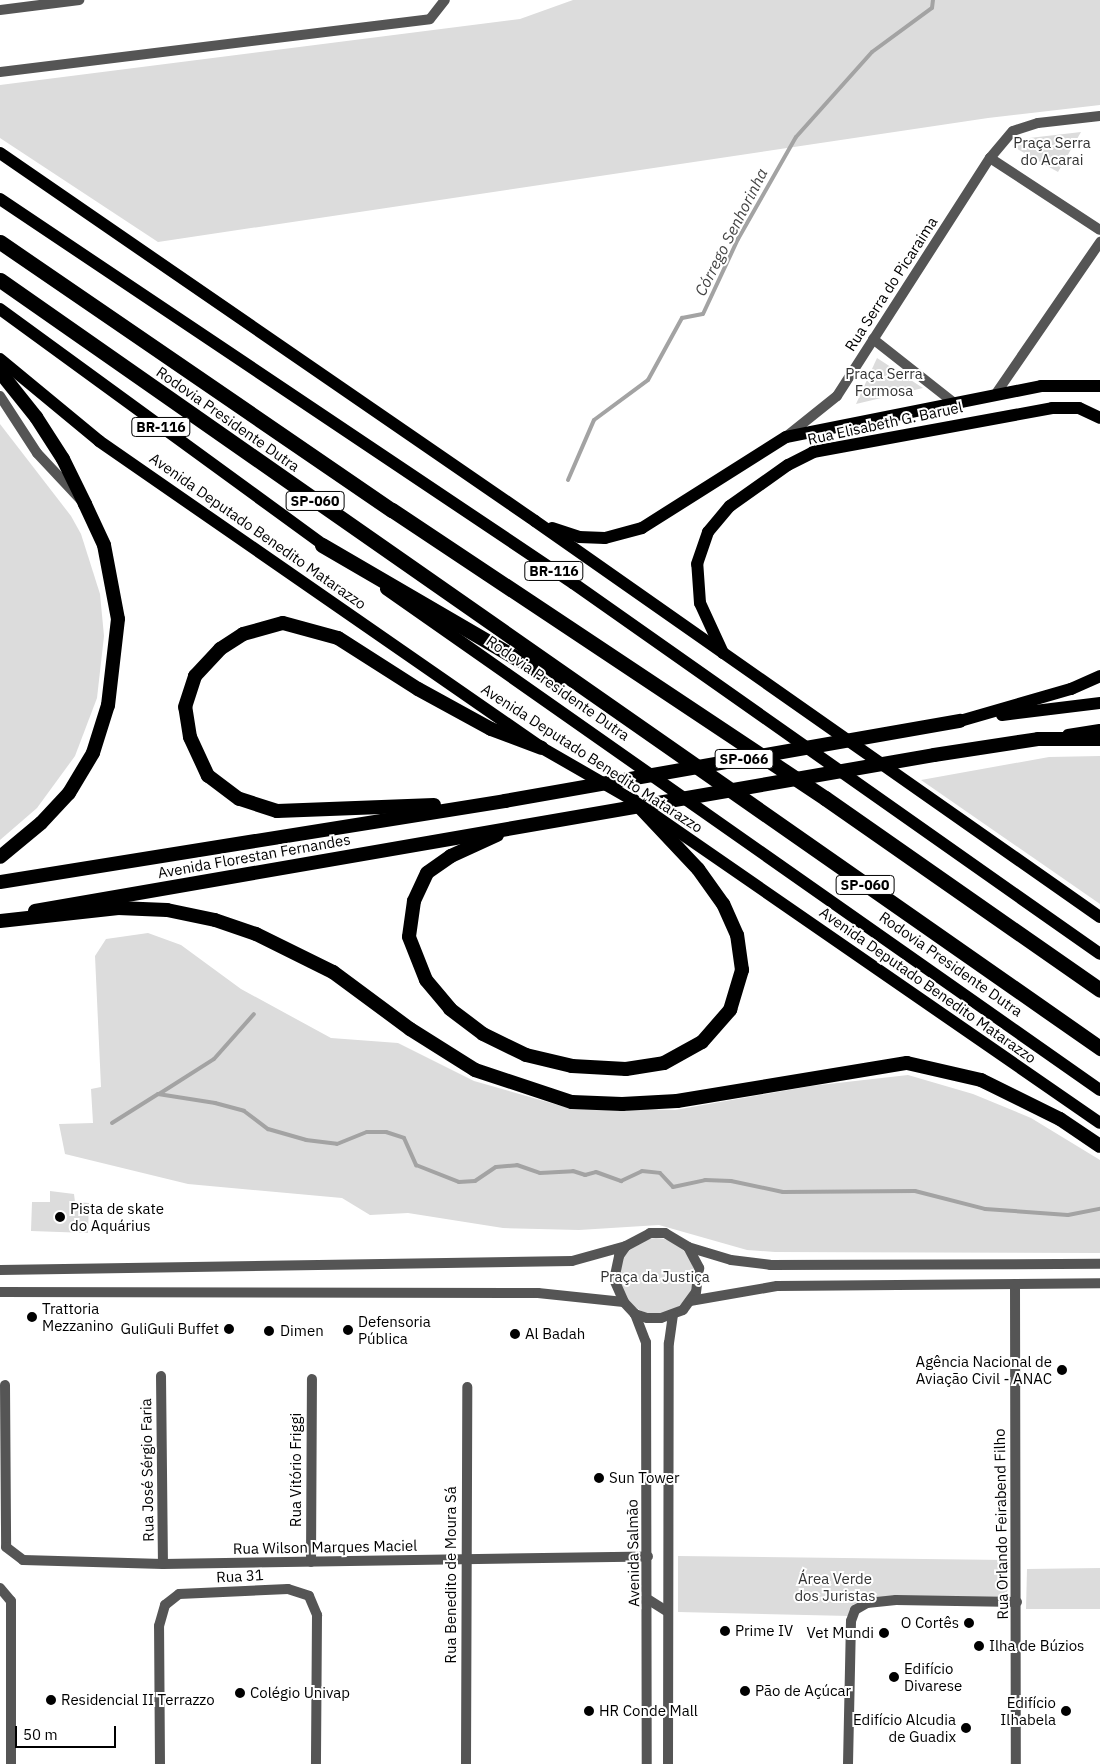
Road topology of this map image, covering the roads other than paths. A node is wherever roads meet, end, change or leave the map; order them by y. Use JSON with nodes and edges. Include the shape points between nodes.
{"nodes":[{"id":1,"x":79,"y":0,"type":"edge"},
{"id":2,"x":445,"y":0,"type":"edge"},
{"id":3,"x":0,"y":10,"type":"edge"},
{"id":4,"x":0,"y":72,"type":"edge"},
{"id":5,"x":1100,"y":116,"type":"edge"},
{"id":6,"x":0,"y":153,"type":"edge"},
{"id":7,"x":990,"y":158,"type":"junction"},
{"id":8,"x":0,"y":199,"type":"edge"},
{"id":9,"x":1100,"y":230,"type":"edge"},
{"id":10,"x":0,"y":242,"type":"edge"},
{"id":11,"x":1100,"y":242,"type":"edge"},
{"id":12,"x":0,"y":280,"type":"edge"},
{"id":13,"x":0,"y":309,"type":"edge"},
{"id":14,"x":873,"y":339,"type":"junction"},
{"id":15,"x":0,"y":359,"type":"edge"},
{"id":16,"x":0,"y":372,"type":"edge"},
{"id":17,"x":1100,"y":386,"type":"edge"},
{"id":18,"x":995,"y":394,"type":"junction"},
{"id":19,"x":0,"y":396,"type":"edge"},
{"id":20,"x":953,"y":402,"type":"junction"},
{"id":21,"x":1100,"y":418,"type":"edge"},
{"id":22,"x":786,"y":437,"type":"junction"},
{"id":23,"x":85,"y":504,"type":"junction"},
{"id":24,"x":535,"y":521,"type":"junction"},
{"id":25,"x":322,"y":545,"type":"junction"},
{"id":26,"x":723,"y":653,"type":"junction"},
{"id":27,"x":1100,"y":676,"type":"edge"},
{"id":28,"x":1100,"y":703,"type":"edge"},
{"id":29,"x":960,"y":721,"type":"junction"},
{"id":30,"x":629,"y":722,"type":"junction"},
{"id":31,"x":1100,"y":730,"type":"edge"},
{"id":32,"x":1038,"y":739,"type":"junction"},
{"id":33,"x":1100,"y":739,"type":"edge"},
{"id":34,"x":542,"y":748,"type":"junction"},
{"id":35,"x":505,"y":801,"type":"junction"},
{"id":36,"x":634,"y":801,"type":"junction"},
{"id":37,"x":514,"y":828,"type":"junction"},
{"id":38,"x":0,"y":857,"type":"edge"},
{"id":39,"x":0,"y":882,"type":"edge"},
{"id":40,"x":0,"y":917,"type":"edge"},
{"id":41,"x":1100,"y":917,"type":"edge"},
{"id":42,"x":0,"y":922,"type":"edge"},
{"id":43,"x":1100,"y":954,"type":"edge"},
{"id":44,"x":1100,"y":990,"type":"edge"},
{"id":45,"x":1100,"y":1048,"type":"edge"},
{"id":46,"x":1100,"y":1090,"type":"edge"},
{"id":47,"x":1100,"y":1123,"type":"edge"},
{"id":48,"x":1100,"y":1146,"type":"edge"},
{"id":49,"x":626,"y":1246,"type":"junction"},
{"id":50,"x":688,"y":1247,"type":"junction"},
{"id":51,"x":1100,"y":1264,"type":"edge"},
{"id":52,"x":0,"y":1270,"type":"edge"},
{"id":53,"x":1100,"y":1283,"type":"edge"},
{"id":54,"x":1015,"y":1284,"type":"junction"},
{"id":55,"x":0,"y":1292,"type":"edge"},
{"id":56,"x":690,"y":1301,"type":"junction"},
{"id":57,"x":624,"y":1302,"type":"junction"},
{"id":58,"x":635,"y":1314,"type":"junction"},
{"id":59,"x":673,"y":1315,"type":"junction"},
{"id":60,"x":161,"y":1376,"type":"dead end"},
{"id":61,"x":312,"y":1379,"type":"dead end"},
{"id":62,"x":4,"y":1385,"type":"dead end"},
{"id":63,"x":467,"y":1387,"type":"dead end"},
{"id":64,"x":648,"y":1556,"type":"junction"},
{"id":65,"x":465,"y":1560,"type":"junction"},
{"id":66,"x":311,"y":1562,"type":"junction"},
{"id":67,"x":163,"y":1564,"type":"junction"},
{"id":68,"x":0,"y":1588,"type":"edge"},
{"id":69,"x":649,"y":1600,"type":"junction"},
{"id":70,"x":1017,"y":1602,"type":"junction"},
{"id":71,"x":668,"y":1612,"type":"junction"},
{"id":72,"x":11,"y":1764,"type":"edge"},
{"id":73,"x":160,"y":1764,"type":"edge"},
{"id":74,"x":316,"y":1764,"type":"edge"},
{"id":75,"x":466,"y":1764,"type":"edge"},
{"id":76,"x":647,"y":1764,"type":"edge"},
{"id":77,"x":668,"y":1764,"type":"edge"},
{"id":78,"x":848,"y":1764,"type":"edge"},
{"id":79,"x":1016,"y":1764,"type":"edge"}],
"edges":[{"from":1,"to":3,"type":"street"},
{"from":2,"to":4,"type":"street","via":[[430,19]]},
{"from":5,"to":7,"type":"street","name":"Rua Serra do Picaraima","via":[[1038,124],[1013,131]]},
{"from":6,"to":24,"type":"main road"},
{"from":7,"to":9,"type":"street"},
{"from":7,"to":14,"type":"street","name":"Rua Serra do Picaraima"},
{"from":8,"to":43,"type":"main road","number":"BR-116","via":[[573,583]]},
{"from":10,"to":44,"type":"highway","name":"Rodovia Presidente Dutra","number":"SP-060","via":[[392,510],[825,798]]},
{"from":11,"to":18,"type":"street"},
{"from":12,"to":30,"type":"highway","name":"Rodovia Presidente Dutra","number":"SP-060"},
{"from":13,"to":25,"type":"main road","name":"Rodovia Presidente Dutra","number":"BR-116"},
{"from":14,"to":20,"type":"street"},
{"from":14,"to":22,"type":"street","name":"Rua Serra do Picaraima","via":[[837,396]]},
{"from":15,"to":34,"type":"main road","name":"Avenida Deputado Benedito Matarazzo","via":[[100,440]]},
{"from":16,"to":23,"type":"highway","via":[[36,417],[63,459]]},
{"from":17,"to":18,"type":"main road","name":"Rua Elisabeth G. Baruel","via":[[1060,384]]},
{"from":18,"to":20,"type":"main road","name":"Rua Elisabeth G. Baruel"},
{"from":19,"to":23,"type":"street","via":[[38,453]]},
{"from":20,"to":22,"type":"main road","name":"Rua Elisabeth G. Baruel"},
{"from":21,"to":26,"type":"main road","name":"Rua Elisabeth G. Baruel","via":[[1079,408],[1052,408],[813,452],[788,465],[730,506],[708,532],[697,564],[700,603]]},
{"from":22,"to":24,"type":"main road","name":"Rua Elisabeth G. Baruel","via":[[642,528],[605,538],[579,537]]},
{"from":23,"to":38,"type":"highway","via":[[104,545],[118,619],[108,705],[93,753],[69,793],[41,823]]},
{"from":24,"to":26,"type":"main road"},
{"from":25,"to":30,"type":"highway"},
{"from":25,"to":46,"type":"main road","name":"Rodovia Presidente Dutra","number":"BR-116"},
{"from":26,"to":41,"type":"main road"},
{"from":27,"to":29,"type":"main road","via":[[1071,689]]},
{"from":28,"to":29,"type":"main road","number":"SP-066"},
{"from":29,"to":35,"type":"highway","number":"SP-066"},
{"from":30,"to":45,"type":"highway","name":"Rodovia Presidente Dutra","number":"SP-060"},
{"from":31,"to":32,"type":"main road","number":"SP-066"},
{"from":32,"to":33,"type":"highway"},
{"from":32,"to":37,"type":"highway","number":"SP-066"},
{"from":34,"to":35,"type":"highway","via":[[491,730],[338,638],[283,623],[243,634],[220,649],[195,676],[185,707],[190,737],[208,776],[239,799],[277,811]]},
{"from":34,"to":36,"type":"main road","name":"Avenida Deputado Benedito Matarazzo"},
{"from":35,"to":39,"type":"highway","name":"Avenida Florestan Fernandes"},
{"from":36,"to":37,"type":"highway","via":[[698,869],[723,904],[737,935],[742,970],[730,1010],[702,1042],[664,1063],[617,1069],[572,1066],[526,1055],[483,1034],[450,1009],[426,980],[409,937],[414,902],[427,873],[451,856]]},
{"from":36,"to":47,"type":"main road","name":"Avenida Deputado Benedito Matarazzo"},
{"from":37,"to":40,"type":"highway","name":"Avenida Florestan Fernandes"},
{"from":42,"to":48,"type":"highway","via":[[118,908],[167,910],[215,920],[256,934],[332,972],[410,1029],[475,1070],[572,1102],[677,1101],[907,1063],[981,1080],[1060,1119]]},
{"from":49,"to":50,"type":"street","via":[[650,1233],[665,1233]]},
{"from":49,"to":52,"type":"street","via":[[572,1261]]},
{"from":49,"to":57,"type":"street","via":[[619,1256],[614,1280]]},
{"from":50,"to":51,"type":"street","via":[[731,1260],[770,1265]]},
{"from":50,"to":56,"type":"street","via":[[697,1262],[699,1280]]},
{"from":53,"to":54,"type":"street"},
{"from":54,"to":56,"type":"street","via":[[777,1286]]},
{"from":54,"to":70,"type":"street","name":"Rua Orlando Feirabend Filho"},
{"from":55,"to":57,"type":"street","via":[[538,1293]]},
{"from":56,"to":59,"type":"street"},
{"from":57,"to":58,"type":"street"},
{"from":58,"to":59,"type":"street","via":[[647,1318]]},
{"from":58,"to":64,"type":"street","name":"Avenida Salmão","via":[[646,1342]]},
{"from":59,"to":71,"type":"street","via":[[669,1344]]},
{"from":60,"to":67,"type":"street","name":"Rua José Sérgio Faria"},
{"from":61,"to":66,"type":"street","name":"Rua Vitório Friggi"},
{"from":62,"to":67,"type":"street","name":"Rua Wilson Marques Maciel","via":[[6,1547],[23,1560]]},
{"from":63,"to":65,"type":"street","name":"Rua Benedito de Moura Sá"},
{"from":64,"to":65,"type":"street","name":"Rua Wilson Marques Maciel"},
{"from":64,"to":69,"type":"street","name":"Avenida Salmão"},
{"from":65,"to":66,"type":"street","name":"Rua Wilson Marques Maciel"},
{"from":65,"to":75,"type":"street","name":"Rua Benedito de Moura Sá"},
{"from":66,"to":67,"type":"street","name":"Rua Wilson Marques Maciel"},
{"from":68,"to":72,"type":"street","via":[[12,1600]]},
{"from":69,"to":71,"type":"street"},
{"from":69,"to":76,"type":"street","name":"Avenida Salmão"},
{"from":70,"to":78,"type":"street","via":[[896,1600],[867,1603],[855,1610],[851,1621]]},
{"from":70,"to":79,"type":"street","name":"Rua Orlando Feirabend Filho"},
{"from":71,"to":77,"type":"street"},
{"from":73,"to":74,"type":"street","name":"Rua 31","via":[[161,1614],[171,1598],[179,1594],[288,1589],[309,1596],[317,1615]]}]}
